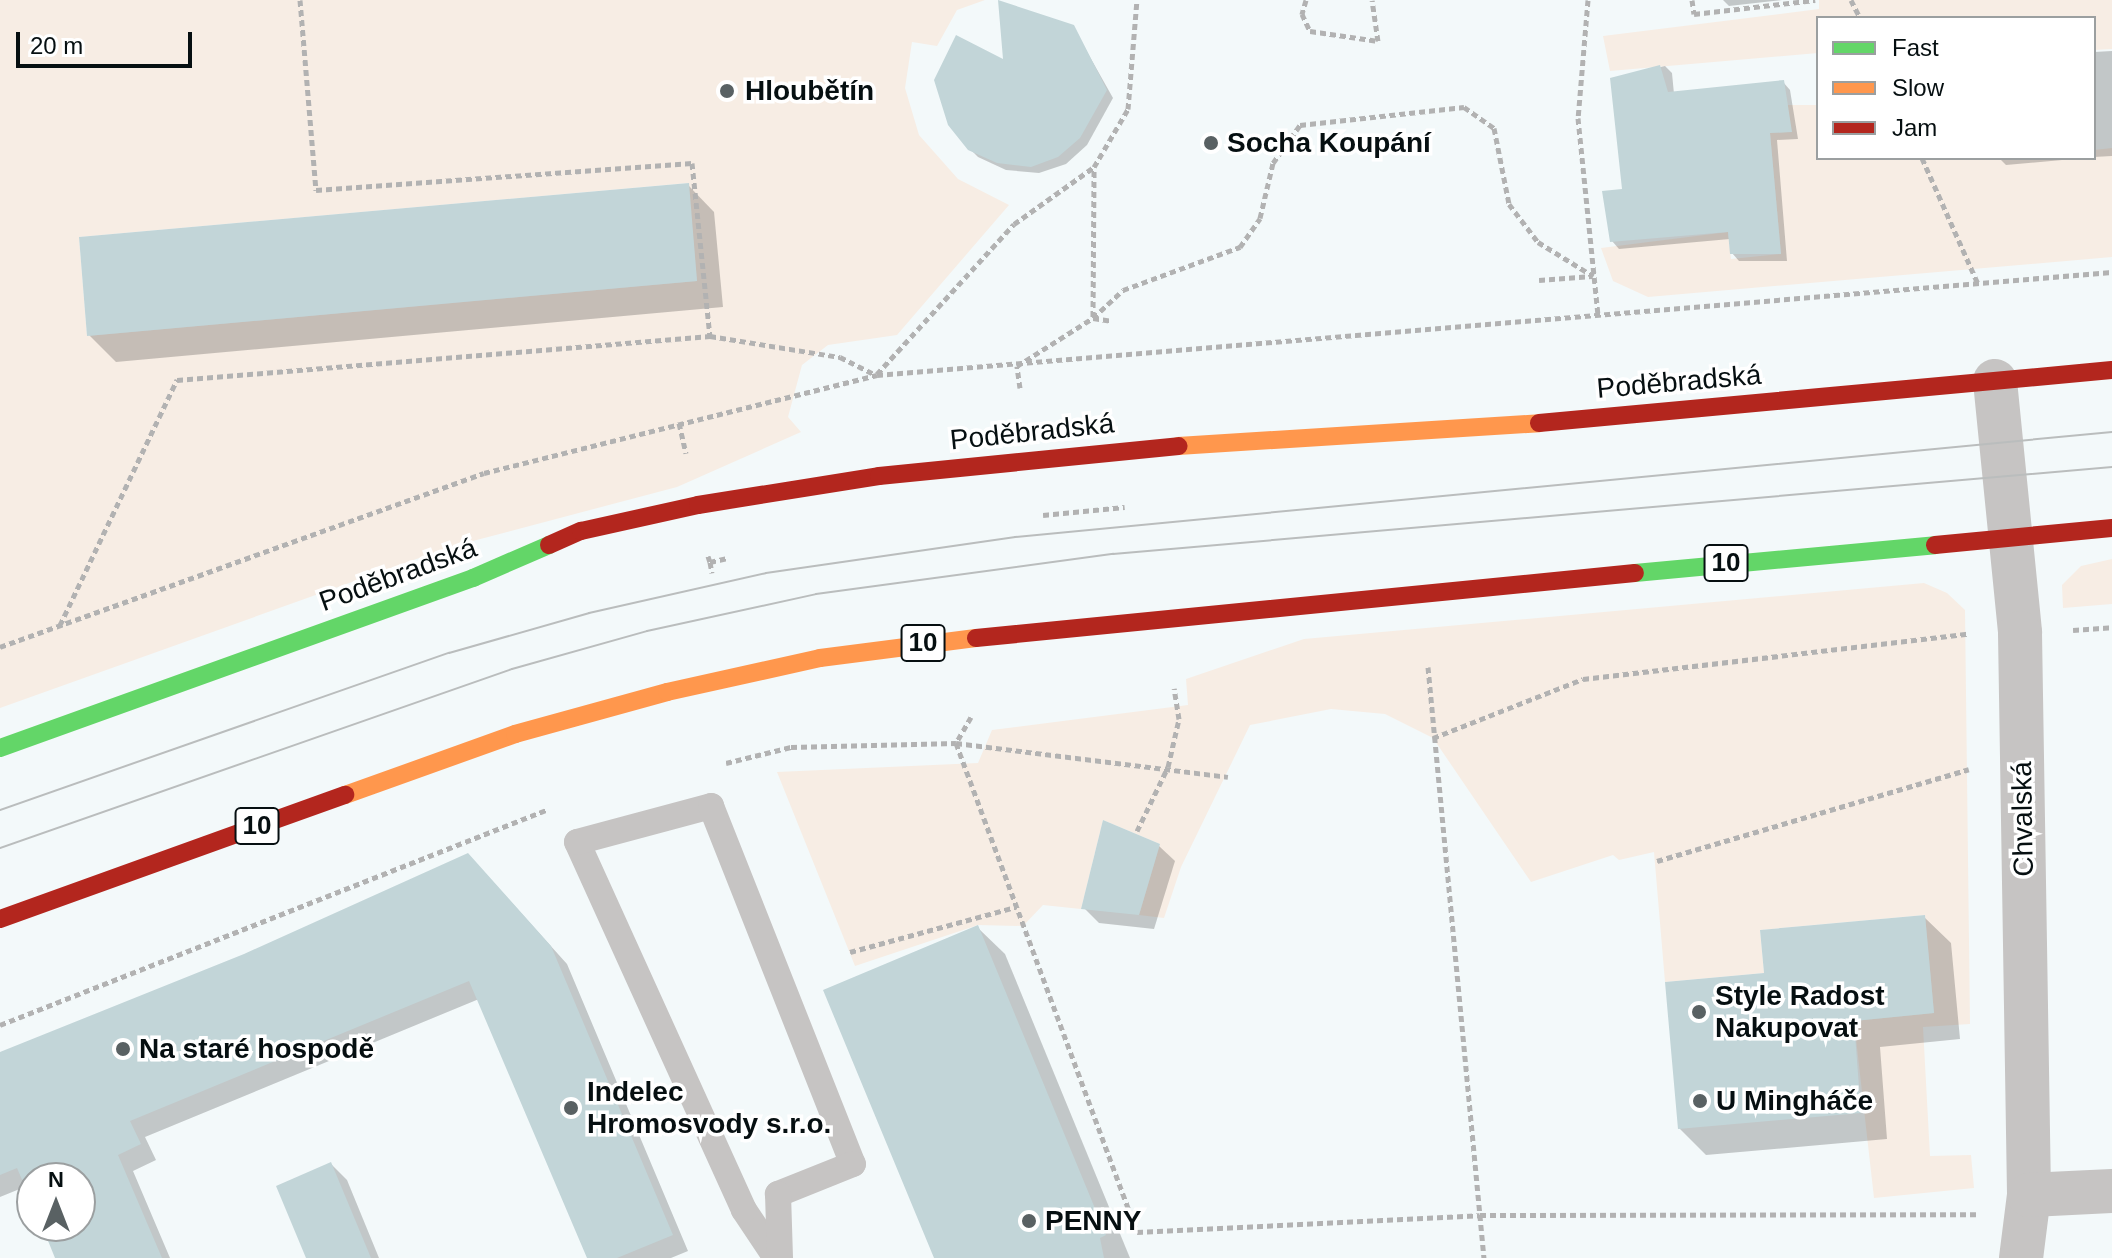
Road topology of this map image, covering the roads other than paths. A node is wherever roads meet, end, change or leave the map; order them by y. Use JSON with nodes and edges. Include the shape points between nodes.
{"nodes":[{"id":1,"x":2112,"y":370,"type":"edge"},
{"id":2,"x":1995,"y":381,"type":"junction"},
{"id":3,"x":2112,"y":528,"type":"edge"},
{"id":4,"x":2011,"y":537,"type":"junction"},
{"id":5,"x":0,"y":748,"type":"edge"},
{"id":6,"x":0,"y":919,"type":"edge"},
{"id":7,"x":2112,"y":1191,"type":"edge"},
{"id":8,"x":2027,"y":1205,"type":"junction"},
{"id":9,"x":778,"y":1258,"type":"edge"},
{"id":10,"x":2021,"y":1258,"type":"edge"}],
"edges":[{"from":1,"to":2,"type":"main road","name":"Poděbradská"},
{"from":2,"to":4,"type":"street","name":"Chvalská"},
{"from":2,"to":5,"type":"main road","name":"Poděbradská","via":[[1409,433],[1091,452],[879,476],[698,505],[581,531],[473,578]]},
{"from":3,"to":4,"type":"main road","number":"10"},
{"from":4,"to":6,"type":"main road","number":"10","via":[[1065,626],[820,658],[515,734]]},
{"from":4,"to":8,"type":"street","name":"Chvalská","via":[[2020,633]]},
{"from":7,"to":8,"type":"street"},
{"from":8,"to":10,"type":"street","name":"Chvalská"},
{"from":9,"to":9,"type":"lane","via":[[778,1194],[853,1164],[711,806],[577,842],[744,1210]]}]}
